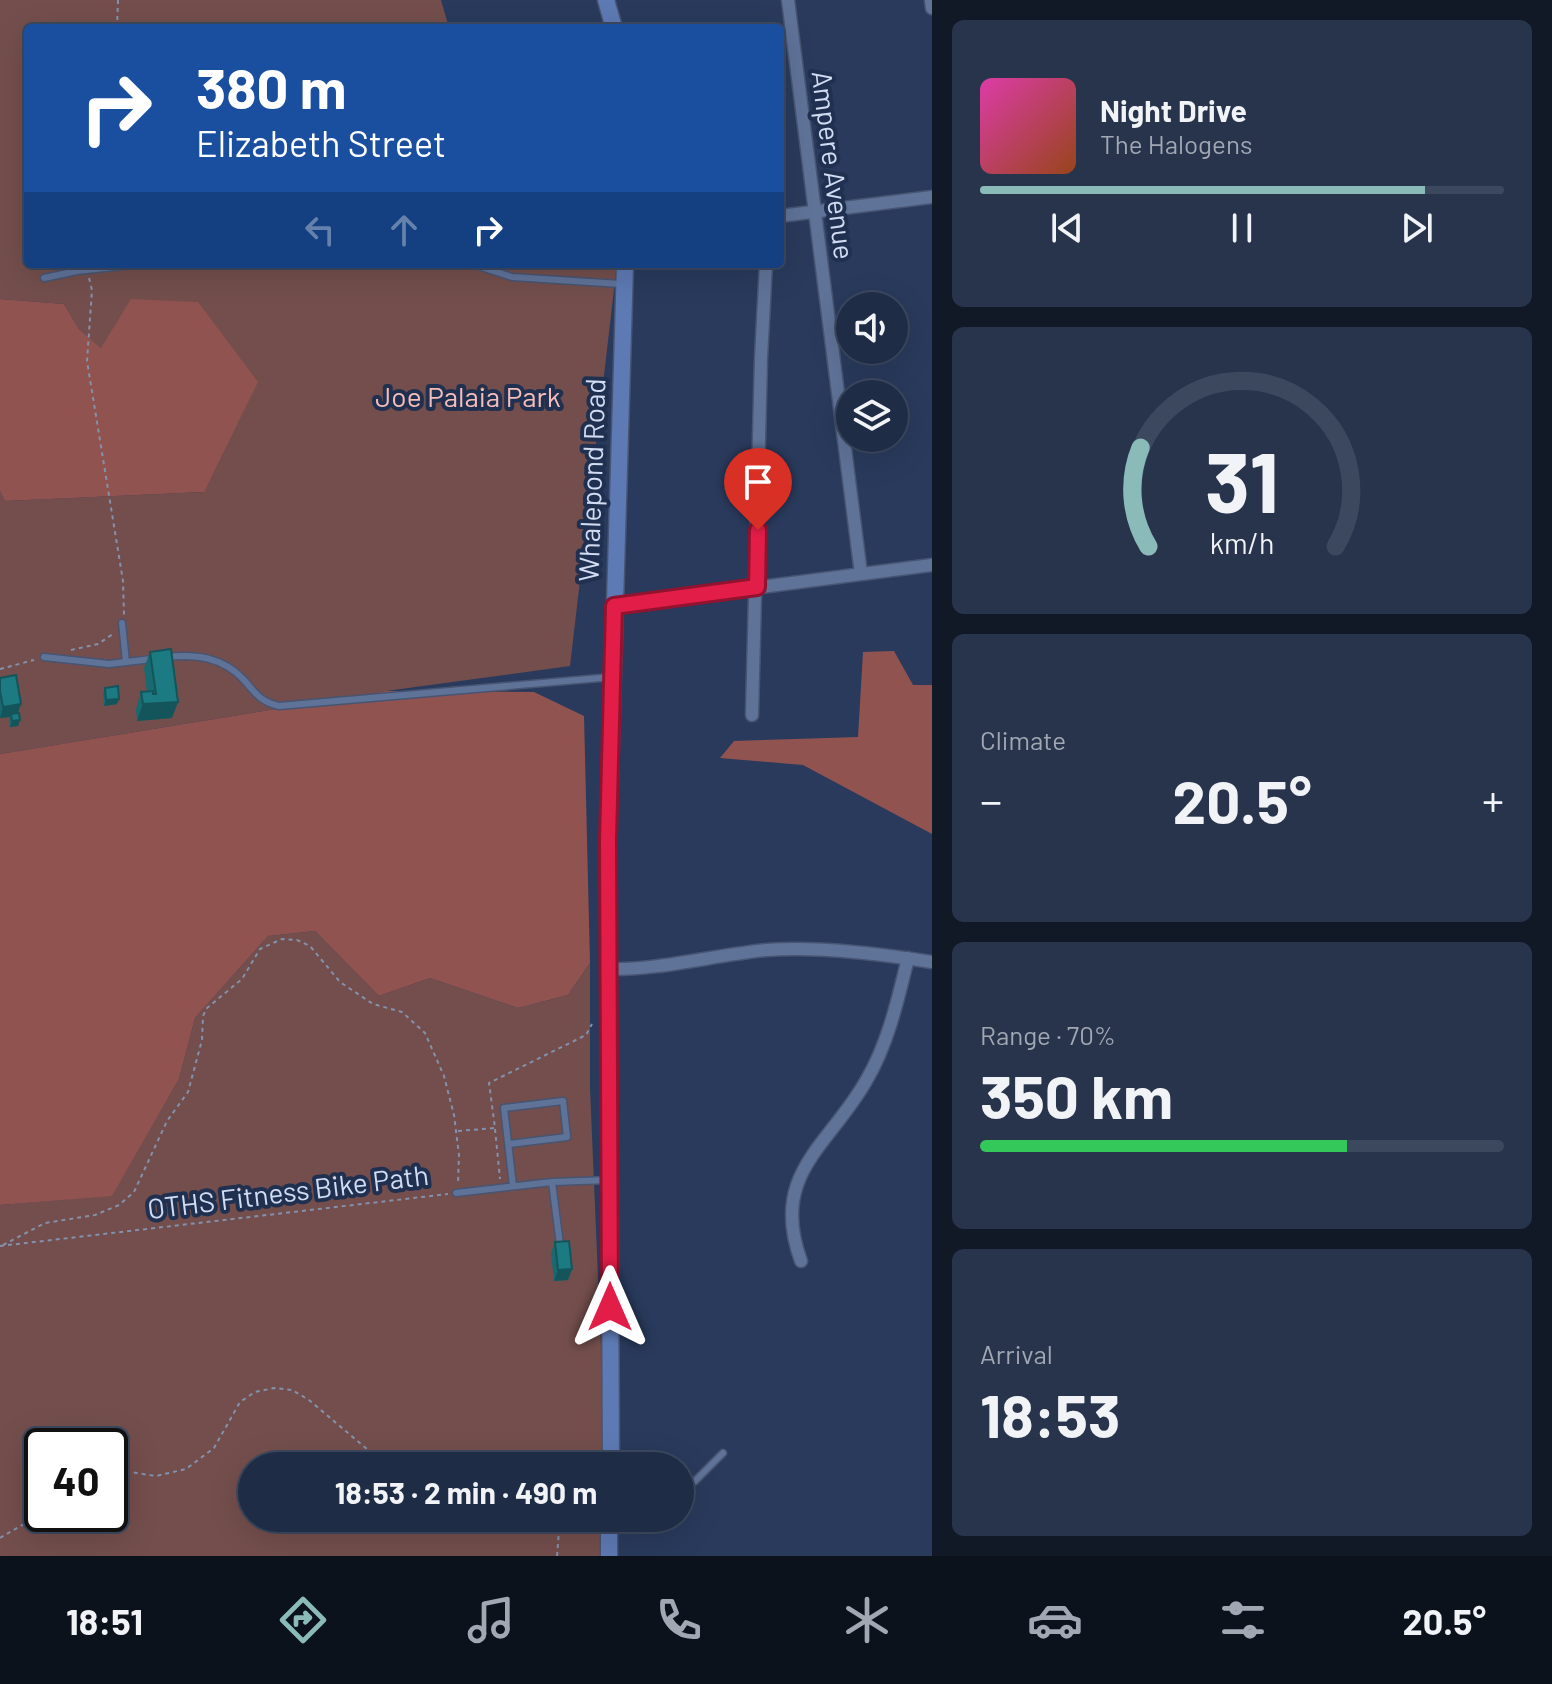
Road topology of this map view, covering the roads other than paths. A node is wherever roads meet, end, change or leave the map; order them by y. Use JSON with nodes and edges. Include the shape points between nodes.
{"nodes":[{"id":1,"x":606,"y":0,"type":"edge"},
{"id":2,"x":788,"y":0,"type":"edge"},
{"id":3,"x":931,"y":0,"type":"edge"},
{"id":4,"x":932,"y":8,"type":"edge"},
{"id":5,"x":613,"y":24,"type":"edge"},
{"id":6,"x":932,"y":197,"type":"edge"},
{"id":7,"x":814,"y":212,"type":"junction"},
{"id":8,"x":784,"y":216,"type":"edge"},
{"id":9,"x":105,"y":268,"type":"edge"},
{"id":10,"x":484,"y":268,"type":"edge"},
{"id":11,"x":625,"y":268,"type":"edge"},
{"id":12,"x":766,"y":268,"type":"edge"},
{"id":13,"x":44,"y":278,"type":"dead end"},
{"id":14,"x":625,"y":284,"type":"junction"},
{"id":15,"x":932,"y":565,"type":"edge"},
{"id":16,"x":861,"y":574,"type":"junction"},
{"id":17,"x":757,"y":587,"type":"junction"},
{"id":18,"x":614,"y":606,"type":"junction"},
{"id":19,"x":122,"y":623,"type":"road end"},
{"id":20,"x":44,"y":657,"type":"road end"},
{"id":21,"x":126,"y":662,"type":"junction"},
{"id":22,"x":612,"y":677,"type":"junction"},
{"id":23,"x":752,"y":715,"type":"dead end"},
{"id":24,"x":908,"y":958,"type":"junction"},
{"id":25,"x":932,"y":962,"type":"edge"},
{"id":26,"x":609,"y":969,"type":"junction"},
{"id":27,"x":509,"y":1144,"type":"junction"},
{"id":28,"x":609,"y":1180,"type":"junction"},
{"id":29,"x":552,"y":1182,"type":"junction"},
{"id":30,"x":513,"y":1186,"type":"junction"},
{"id":31,"x":456,"y":1193,"type":"road end"},
{"id":32,"x":560,"y":1245,"type":"edge"},
{"id":33,"x":801,"y":1261,"type":"dead end"},
{"id":34,"x":611,"y":1452,"type":"edge"},
{"id":35,"x":723,"y":1453,"type":"dead end"},
{"id":36,"x":694,"y":1482,"type":"edge"},
{"id":37,"x":609,"y":1532,"type":"edge"},
{"id":38,"x":609,"y":1556,"type":"edge"}],
"edges":[{"from":1,"to":5,"type":"street"},
{"from":2,"to":7,"type":"street","name":"Ampere Avenue"},
{"from":3,"to":4,"type":"street"},
{"from":6,"to":7,"type":"street"},
{"from":7,"to":8,"type":"street"},
{"from":7,"to":16,"type":"street","name":"Ampere Avenue"},
{"from":9,"to":13,"type":"lane"},
{"from":10,"to":14,"type":"lane","via":[[512,277]]},
{"from":11,"to":14,"type":"street","name":"Whalepond Road"},
{"from":12,"to":17,"type":"street"},
{"from":14,"to":18,"type":"street","name":"Whalepond Road"},
{"from":15,"to":16,"type":"street"},
{"from":16,"to":17,"type":"street"},
{"from":17,"to":18,"type":"street"},
{"from":17,"to":23,"type":"street"},
{"from":18,"to":22,"type":"street","name":"Whalepond Road"},
{"from":19,"to":21,"type":"lane"},
{"from":20,"to":21,"type":"lane"},
{"from":21,"to":22,"type":"lane","via":[[209,657],[234,671],[261,700],[279,706]]},
{"from":22,"to":26,"type":"street","name":"Whalepond Road"},
{"from":24,"to":25,"type":"street"},
{"from":24,"to":26,"type":"street","via":[[772,950],[639,970]]},
{"from":24,"to":33,"type":"street","via":[[874,1067],[799,1182],[790,1224]]},
{"from":26,"to":28,"type":"street","name":"Whalepond Road"},
{"from":27,"to":27,"type":"lane","via":[[504,1108],[563,1101],[567,1137]]},
{"from":27,"to":30,"type":"lane"},
{"from":28,"to":29,"type":"lane"},
{"from":28,"to":34,"type":"street","name":"Whalepond Road"},
{"from":29,"to":30,"type":"lane"},
{"from":29,"to":32,"type":"lane"},
{"from":30,"to":31,"type":"lane"},
{"from":35,"to":36,"type":"lane"},
{"from":37,"to":38,"type":"street"}]}
